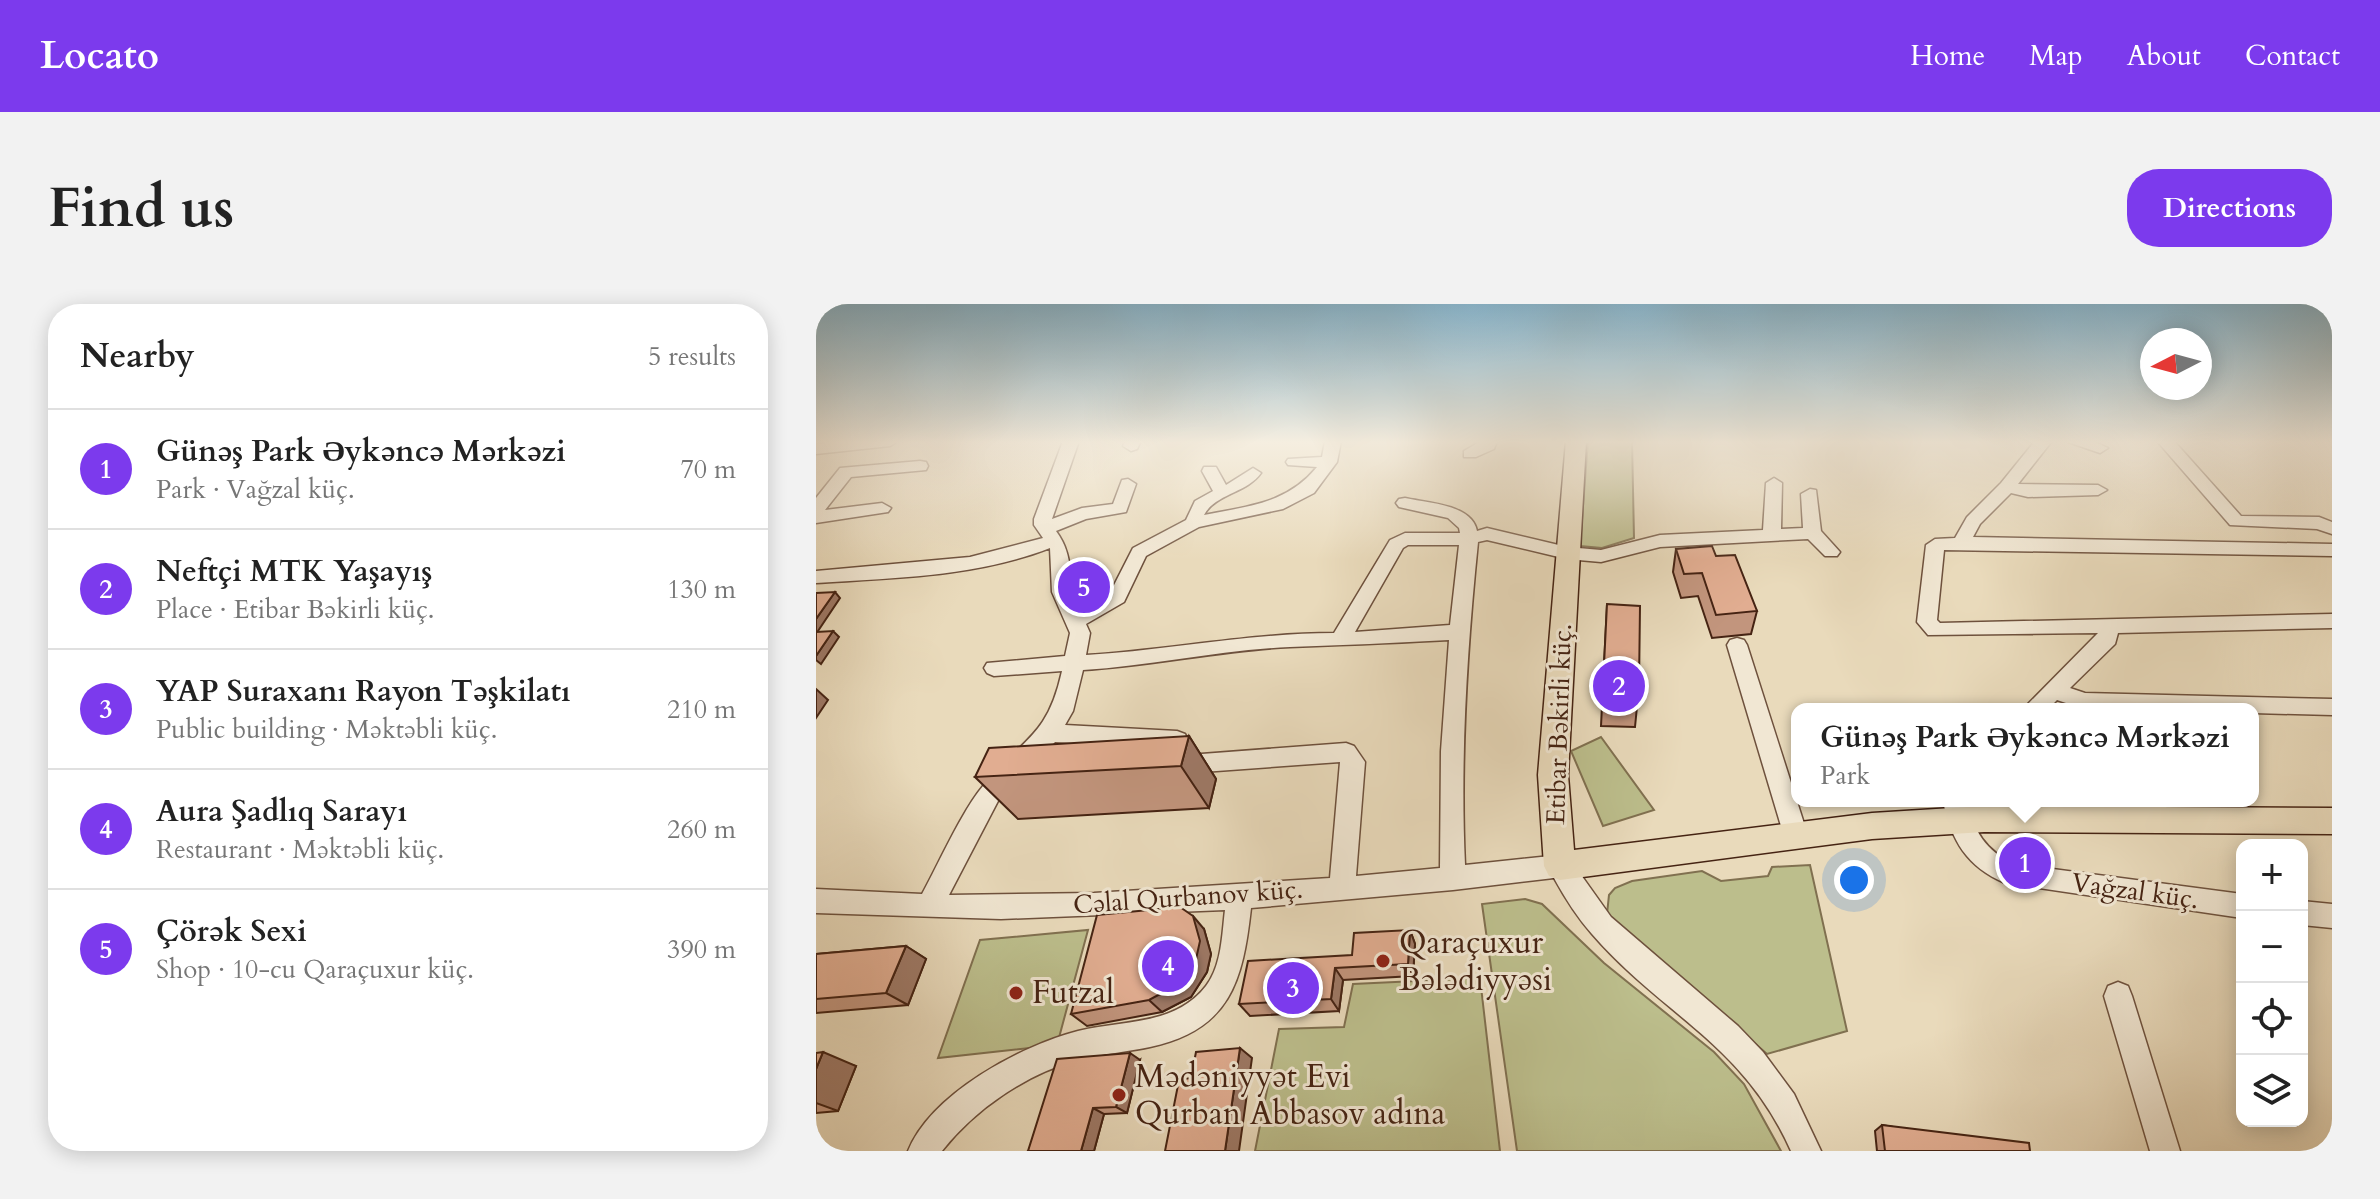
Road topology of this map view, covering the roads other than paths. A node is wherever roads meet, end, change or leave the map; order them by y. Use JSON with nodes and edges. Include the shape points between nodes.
{"nodes":[{"id":1,"x":839,"y":481,"type":"edge"},
{"id":2,"x":1057,"y":481,"type":"edge"},
{"id":3,"x":1215,"y":481,"type":"edge"},
{"id":4,"x":1248,"y":481,"type":"edge"},
{"id":5,"x":1317,"y":481,"type":"edge"},
{"id":6,"x":1573,"y":481,"type":"edge"},
{"id":7,"x":2012,"y":481,"type":"edge"},
{"id":8,"x":2200,"y":481,"type":"edge"},
{"id":9,"x":1774,"y":483,"type":"dead end"},
{"id":10,"x":1128,"y":484,"type":"dead end"},
{"id":11,"x":2007,"y":487,"type":"junction"},
{"id":12,"x":2098,"y":490,"type":"dead end"},
{"id":13,"x":1221,"y":491,"type":"junction"},
{"id":14,"x":1810,"y":494,"type":"dead end"},
{"id":15,"x":1405,"y":503,"type":"dead end"},
{"id":16,"x":882,"y":508,"type":"dead end"},
{"id":17,"x":816,"y":510,"type":"edge"},
{"id":18,"x":816,"y":517,"type":"edge"},
{"id":19,"x":1194,"y":523,"type":"junction"},
{"id":20,"x":2332,"y":528,"type":"edge"},
{"id":21,"x":1772,"y":533,"type":"junction"},
{"id":22,"x":1812,"y":533,"type":"junction"},
{"id":23,"x":1050,"y":534,"type":"junction"},
{"id":24,"x":1469,"y":539,"type":"junction"},
{"id":25,"x":1961,"y":543,"type":"junction"},
{"id":26,"x":2332,"y":550,"type":"edge"},
{"id":27,"x":1831,"y":552,"type":"dead end"},
{"id":28,"x":1567,"y":553,"type":"junction"},
{"id":29,"x":816,"y":577,"type":"edge"},
{"id":30,"x":2332,"y":621,"type":"edge"},
{"id":31,"x":1074,"y":622,"type":"junction"},
{"id":32,"x":2108,"y":626,"type":"junction"},
{"id":33,"x":1457,"y":632,"type":"junction"},
{"id":34,"x":1340,"y":640,"type":"junction"},
{"id":35,"x":1737,"y":645,"type":"dead end"},
{"id":36,"x":1075,"y":663,"type":"junction"},
{"id":37,"x":994,"y":668,"type":"dead end"},
{"id":38,"x":2053,"y":691,"type":"junction"},
{"id":39,"x":2040,"y":703,"type":"edge"},
{"id":40,"x":2167,"y":703,"type":"edge"},
{"id":41,"x":2259,"y":705,"type":"edge"},
{"id":42,"x":2332,"y":707,"type":"edge"},
{"id":43,"x":1050,"y":733,"type":"junction"},
{"id":44,"x":1191,"y":764,"type":"junction"},
{"id":45,"x":1159,"y":766,"type":"edge"},
{"id":46,"x":1034,"y":777,"type":"edge"},
{"id":47,"x":1002,"y":780,"type":"junction"},
{"id":48,"x":1958,"y":811,"type":"edge"},
{"id":49,"x":2332,"y":821,"type":"edge"},
{"id":50,"x":1796,"y":836,"type":"junction"},
{"id":51,"x":1560,"y":866,"type":"junction"},
{"id":52,"x":1453,"y":879,"type":"junction"},
{"id":53,"x":1342,"y":887,"type":"junction"},
{"id":54,"x":1240,"y":895,"type":"junction"},
{"id":55,"x":816,"y":901,"type":"edge"},
{"id":56,"x":2236,"y":905,"type":"edge"},
{"id":57,"x":929,"y":906,"type":"junction"},
{"id":58,"x":2308,"y":914,"type":"edge"},
{"id":59,"x":2332,"y":916,"type":"edge"},
{"id":60,"x":2118,"y":996,"type":"dead end"},
{"id":61,"x":923,"y":1151,"type":"edge"},
{"id":62,"x":1806,"y":1151,"type":"edge"},
{"id":63,"x":2165,"y":1151,"type":"edge"}],
"edges":[{"from":1,"to":17,"type":"street"},
{"from":2,"to":23,"type":"street","via":[[1043,519]]},
{"from":3,"to":13,"type":"street"},
{"from":4,"to":13,"type":"street"},
{"from":5,"to":19,"type":"street","via":[[1288,501]]},
{"from":6,"to":28,"type":"main road","name":"Etibar Bəkirli küç."},
{"from":7,"to":11,"type":"street"},
{"from":8,"to":20,"type":"street","via":[[2236,521],[2319,523]]},
{"from":9,"to":21,"type":"street"},
{"from":10,"to":23,"type":"street","via":[[1120,508],[1082,514]]},
{"from":11,"to":12,"type":"street","via":[[2028,492]]},
{"from":11,"to":25,"type":"street","via":[[1973,521]]},
{"from":13,"to":19,"type":"street","via":[[1196,511]]},
{"from":14,"to":22,"type":"street"},
{"from":15,"to":24,"type":"street","via":[[1461,517]]},
{"from":16,"to":18,"type":"street"},
{"from":19,"to":31,"type":"street","via":[[1164,530],[1134,557],[1117,597]]},
{"from":21,"to":22,"type":"street"},
{"from":21,"to":28,"type":"street","via":[[1644,543],[1609,556]]},
{"from":22,"to":27,"type":"street"},
{"from":23,"to":29,"type":"street","via":[[1030,549],[955,564]]},
{"from":23,"to":31,"type":"street","via":[[1060,549],[1062,592]]},
{"from":24,"to":28,"type":"street","via":[[1487,534]]},
{"from":24,"to":33,"type":"street"},
{"from":24,"to":34,"type":"street","via":[[1400,540]]},
{"from":25,"to":26,"type":"street"},
{"from":25,"to":32,"type":"street","via":[[1935,545],[1927,622],[1935,630]]},
{"from":28,"to":51,"type":"main road","name":"Etibar Bəkirli küç.","via":[[1553,775]]},
{"from":30,"to":32,"type":"street"},
{"from":31,"to":36,"type":"street","via":[[1080,633]]},
{"from":32,"to":38,"type":"street","via":[[2108,639]]},
{"from":33,"to":34,"type":"street"},
{"from":33,"to":52,"type":"street","via":[[1449,810]]},
{"from":34,"to":36,"type":"street","via":[[1288,640]]},
{"from":35,"to":50,"type":"street"},
{"from":36,"to":37,"type":"street"},
{"from":36,"to":43,"type":"street"},
{"from":38,"to":39,"type":"street"},
{"from":38,"to":40,"type":"street","via":[[2085,701]]},
{"from":41,"to":42,"type":"street"},
{"from":43,"to":44,"type":"street","via":[[1188,740],[1193,745]]},
{"from":43,"to":47,"type":"street"},
{"from":44,"to":45,"type":"street"},
{"from":44,"to":53,"type":"street","via":[[1351,754]]},
{"from":46,"to":47,"type":"street"},
{"from":47,"to":57,"type":"street"},
{"from":48,"to":49,"type":"main road"},
{"from":48,"to":50,"type":"main road"},
{"from":48,"to":56,"type":"street","name":"Vağzal küç.","via":[[1966,839],[1985,863],[2014,875]]},
{"from":50,"to":51,"type":"main road"},
{"from":51,"to":52,"type":"street","name":"Cəlal Qurbanov küç."},
{"from":51,"to":62,"type":"street","name":"Etibar Bəkirli küç.","via":[[1589,915],[1611,939],[1752,1061],[1791,1117]]},
{"from":52,"to":53,"type":"street","name":"Cəlal Qurbanov küç."},
{"from":53,"to":54,"type":"street","name":"Cəlal Qurbanov küç."},
{"from":54,"to":57,"type":"street","name":"Cəlal Qurbanov küç.","via":[[1031,907]]},
{"from":54,"to":61,"type":"street","via":[[1227,973],[1216,996],[1198,1012],[1161,1031],[1079,1045],[1038,1060],[962,1108]]},
{"from":55,"to":57,"type":"street","name":"Cəlal Qurbanov küç."},
{"from":58,"to":59,"type":"street"},
{"from":60,"to":63,"type":"street"}]}
